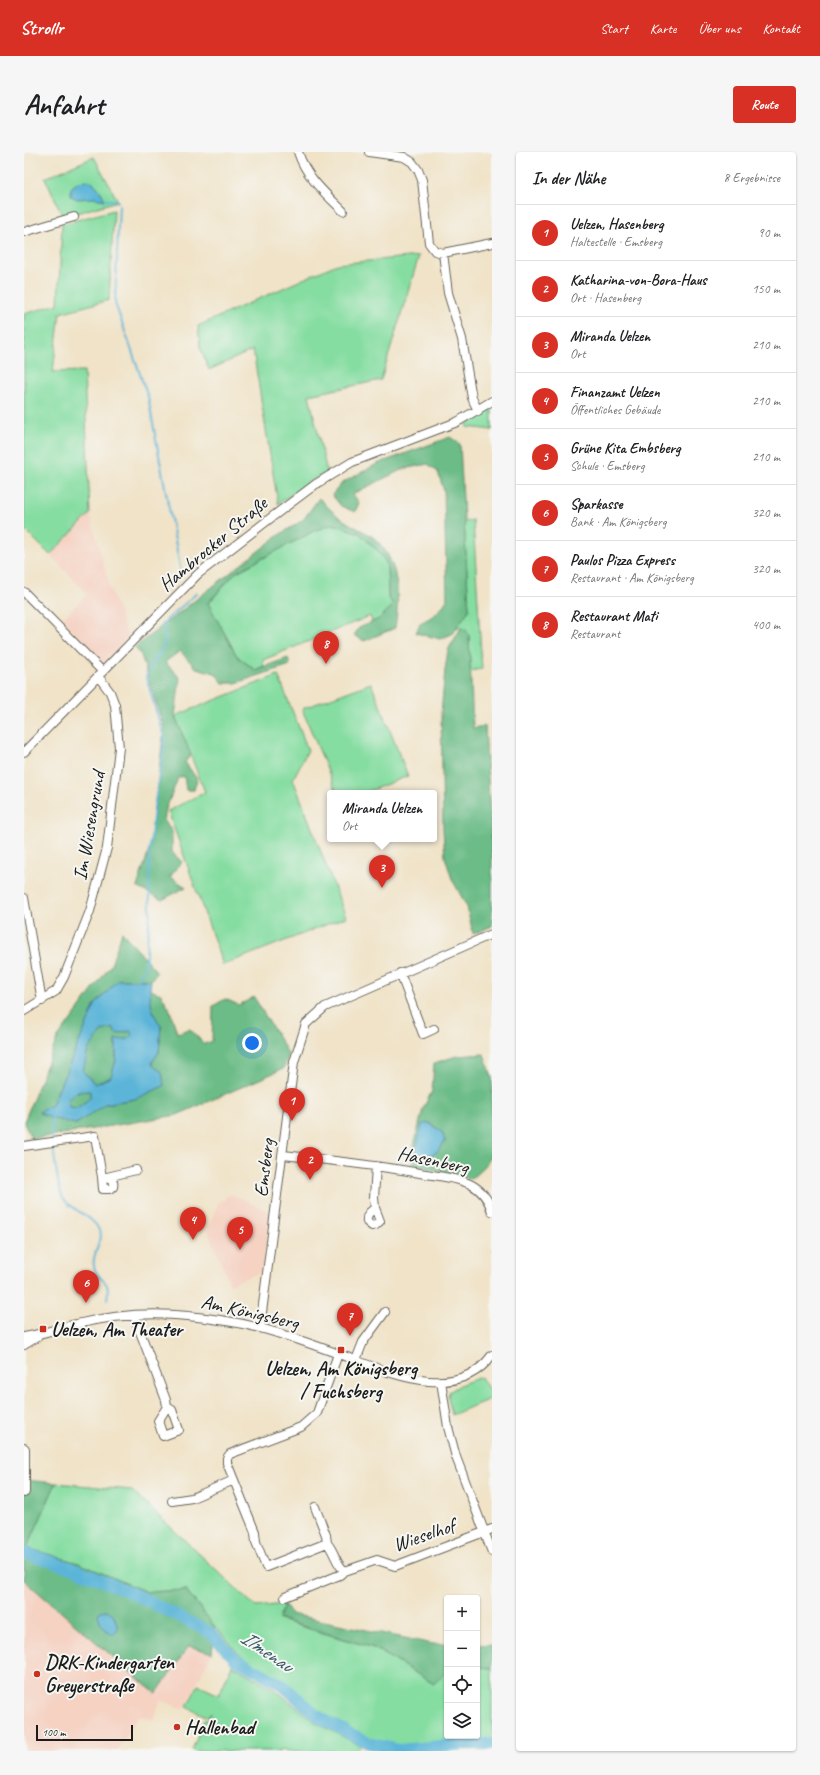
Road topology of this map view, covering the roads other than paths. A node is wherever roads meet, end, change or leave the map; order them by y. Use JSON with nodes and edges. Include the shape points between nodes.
{"nodes":[{"id":1,"x":298,"y":152,"type":"edge"},
{"id":2,"x":369,"y":152,"type":"edge"},
{"id":3,"x":343,"y":211,"type":"dead end"},
{"id":4,"x":74,"y":217,"type":"dead end"},
{"id":5,"x":24,"y":232,"type":"edge"},
{"id":6,"x":492,"y":243,"type":"edge"},
{"id":7,"x":443,"y":253,"type":"junction"},
{"id":8,"x":492,"y":401,"type":"edge"},
{"id":9,"x":478,"y":411,"type":"junction"},
{"id":10,"x":24,"y":592,"type":"edge"},
{"id":11,"x":100,"y":673,"type":"junction"},
{"id":12,"x":24,"y":752,"type":"edge"},
{"id":13,"x":24,"y":898,"type":"edge"},
{"id":14,"x":492,"y":934,"type":"edge"},
{"id":15,"x":400,"y":973,"type":"junction"},
{"id":16,"x":42,"y":1001,"type":"junction"},
{"id":17,"x":24,"y":1011,"type":"edge"},
{"id":18,"x":434,"y":1029,"type":"dead end"},
{"id":19,"x":24,"y":1146,"type":"edge"},
{"id":20,"x":283,"y":1155,"type":"junction"},
{"id":21,"x":376,"y":1166,"type":"junction"},
{"id":22,"x":136,"y":1170,"type":"dead end"},
{"id":23,"x":375,"y":1208,"type":"dead end"},
{"id":24,"x":492,"y":1212,"type":"edge"},
{"id":25,"x":385,"y":1312,"type":"dead end"},
{"id":26,"x":134,"y":1316,"type":"junction"},
{"id":27,"x":260,"y":1328,"type":"junction"},
{"id":28,"x":43,"y":1333,"type":"junction"},
{"id":29,"x":24,"y":1337,"type":"edge"},
{"id":30,"x":24,"y":1346,"type":"edge"},
{"id":31,"x":338,"y":1354,"type":"junction"},
{"id":32,"x":492,"y":1355,"type":"edge"},
{"id":33,"x":356,"y":1360,"type":"junction"},
{"id":34,"x":441,"y":1381,"type":"junction"},
{"id":35,"x":167,"y":1407,"type":"dead end"},
{"id":36,"x":24,"y":1449,"type":"edge"},
{"id":37,"x":234,"y":1480,"type":"junction"},
{"id":38,"x":24,"y":1492,"type":"edge"},
{"id":39,"x":172,"y":1501,"type":"dead end"},
{"id":40,"x":315,"y":1507,"type":"dead end"},
{"id":41,"x":492,"y":1528,"type":"edge"},
{"id":42,"x":484,"y":1532,"type":"junction"},
{"id":43,"x":327,"y":1543,"type":"junction"},
{"id":44,"x":492,"y":1552,"type":"edge"},
{"id":45,"x":345,"y":1571,"type":"junction"},
{"id":46,"x":285,"y":1597,"type":"dead end"}],
"edges":[{"from":1,"to":3,"type":"street","via":[[305,170]]},
{"from":2,"to":7,"type":"street","via":[[404,157],[418,170],[422,180],[429,243],[434,251]]},
{"from":4,"to":5,"type":"street"},
{"from":6,"to":7,"type":"street"},
{"from":7,"to":9,"type":"street","via":[[448,293],[462,339],[472,398]]},
{"from":8,"to":9,"type":"street","name":"Hambrocker Straße"},
{"from":9,"to":11,"type":"street","name":"Hambrocker Straße","via":[[457,422],[352,462],[316,484],[204,569],[172,598]]},
{"from":10,"to":11,"type":"street","name":"Im Wiesengrund"},
{"from":11,"to":12,"type":"street","name":"Hambrocker Straße"},
{"from":11,"to":16,"type":"street","name":"Im Wiesengrund","via":[[115,705],[119,748],[107,848],[90,911],[64,977],[56,991]]},
{"from":13,"to":16,"type":"street"},
{"from":14,"to":15,"type":"street","name":"Emsberg"},
{"from":15,"to":18,"type":"street","via":[[423,1034]]},
{"from":15,"to":20,"type":"street","name":"Emsberg","via":[[325,1007],[306,1024],[294,1062]]},
{"from":16,"to":17,"type":"street","name":"Im Wiesengrund"},
{"from":19,"to":22,"type":"street","via":[[95,1136],[104,1177]]},
{"from":20,"to":21,"type":"street","name":"Hasenberg"},
{"from":20,"to":27,"type":"street","name":"Emsberg"},
{"from":21,"to":23,"type":"street","name":"Hasenberg"},
{"from":21,"to":24,"type":"street","name":"Hasenberg","via":[[450,1178],[471,1185],[487,1199]]},
{"from":25,"to":33,"type":"street","via":[[363,1342]]},
{"from":26,"to":27,"type":"street","name":"Am Königsberg","via":[[188,1316]]},
{"from":26,"to":28,"type":"street","name":"Am Königsberg","via":[[78,1323]]},
{"from":26,"to":35,"type":"street"},
{"from":27,"to":31,"type":"street","name":"Am Königsberg"},
{"from":28,"to":29,"type":"street","name":"Am Königsberg"},
{"from":28,"to":30,"type":"street","name":"Am Königsberg"},
{"from":31,"to":33,"type":"street","name":"Am Königsberg"},
{"from":31,"to":37,"type":"street","via":[[317,1413],[301,1427],[230,1454],[227,1458]]},
{"from":32,"to":34,"type":"street","name":"Am Königsberg","via":[[472,1374]]},
{"from":33,"to":34,"type":"street","name":"Am Königsberg","via":[[403,1377]]},
{"from":34,"to":42,"type":"street","via":[[448,1427],[456,1457]]},
{"from":36,"to":38,"type":"main road"},
{"from":37,"to":39,"type":"street","via":[[192,1498]]},
{"from":37,"to":43,"type":"street","via":[[266,1568]]},
{"from":40,"to":43,"type":"street"},
{"from":41,"to":42,"type":"street","name":"Wieselhof"},
{"from":42,"to":44,"type":"street"},
{"from":42,"to":45,"type":"street","name":"Wieselhof","via":[[395,1566],[377,1560]]},
{"from":43,"to":45,"type":"street","via":[[333,1549],[340,1568]]},
{"from":45,"to":46,"type":"street","name":"Wieselhof"}]}
